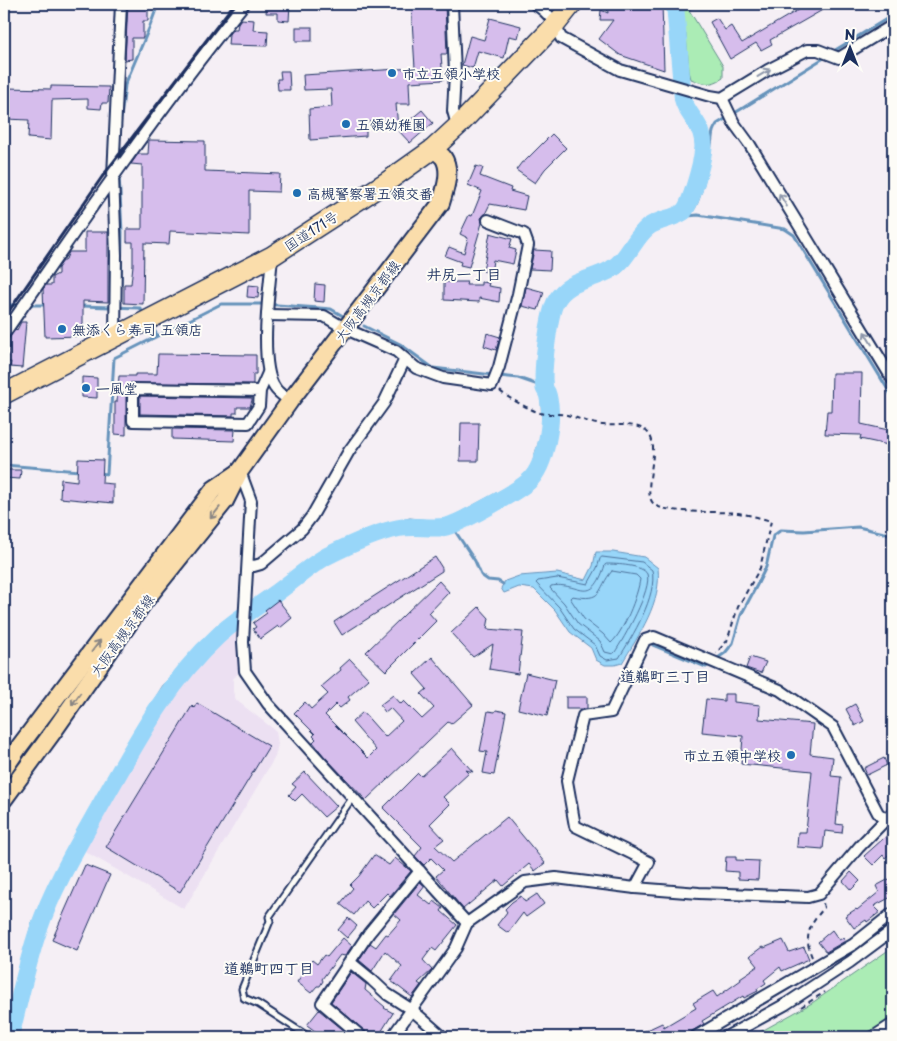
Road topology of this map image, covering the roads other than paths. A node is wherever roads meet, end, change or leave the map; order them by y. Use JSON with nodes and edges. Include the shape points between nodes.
{"nodes":[{"id":1,"x":121,"y":4,"type":"edge"},
{"id":2,"x":244,"y":4,"type":"edge"},
{"id":3,"x":452,"y":4,"type":"edge"},
{"id":4,"x":535,"y":4,"type":"edge"},
{"id":5,"x":572,"y":4,"type":"edge"},
{"id":6,"x":556,"y":24,"type":"junction"},
{"id":7,"x":893,"y":25,"type":"edge"},
{"id":8,"x":722,"y":98,"type":"junction"},
{"id":9,"x":460,"y":124,"type":"junction"},
{"id":10,"x":433,"y":149,"type":"junction"},
{"id":11,"x":113,"y":176,"type":"junction"},
{"id":12,"x":488,"y":220,"type":"dead end"},
{"id":13,"x":272,"y":256,"type":"junction"},
{"id":14,"x":268,"y":313,"type":"junction"},
{"id":15,"x":346,"y":329,"type":"junction"},
{"id":16,"x":4,"y":334,"type":"edge"},
{"id":17,"x":115,"y":337,"type":"junction"},
{"id":18,"x":406,"y":359,"type":"junction"},
{"id":19,"x":268,"y":373,"type":"junction"},
{"id":20,"x":893,"y":380,"type":"edge"},
{"id":21,"x":260,"y":391,"type":"junction"},
{"id":22,"x":4,"y":394,"type":"edge"},
{"id":23,"x":290,"y":401,"type":"junction"},
{"id":24,"x":240,"y":471,"type":"junction"},
{"id":25,"x":248,"y":565,"type":"junction"},
{"id":26,"x":4,"y":769,"type":"edge"},
{"id":27,"x":353,"y":798,"type":"junction"},
{"id":28,"x":4,"y":799,"type":"edge"},
{"id":29,"x":893,"y":812,"type":"edge"},
{"id":30,"x":886,"y":820,"type":"junction"},
{"id":31,"x":420,"y":871,"type":"junction"},
{"id":32,"x":635,"y":888,"type":"junction"},
{"id":33,"x":893,"y":913,"type":"edge"},
{"id":34,"x":467,"y":923,"type":"junction"},
{"id":35,"x":893,"y":930,"type":"edge"},
{"id":36,"x":350,"y":962,"type":"junction"},
{"id":37,"x":412,"y":1010,"type":"junction"},
{"id":38,"x":893,"y":1024,"type":"edge"},
{"id":39,"x":309,"y":1037,"type":"edge"},
{"id":40,"x":362,"y":1037,"type":"edge"},
{"id":41,"x":392,"y":1037,"type":"edge"},
{"id":42,"x":443,"y":1037,"type":"edge"},
{"id":43,"x":695,"y":1037,"type":"edge"},
{"id":44,"x":726,"y":1037,"type":"edge"},
{"id":45,"x":873,"y":1037,"type":"edge"}],
"edges":[{"from":1,"to":11,"type":"street"},
{"from":2,"to":11,"type":"street"},
{"from":3,"to":9,"type":"street","via":[[453,111]]},
{"from":4,"to":6,"type":"street"},
{"from":5,"to":6,"type":"highway","name":"国道171号"},
{"from":6,"to":8,"type":"street","via":[[561,38],[620,70]]},
{"from":6,"to":9,"type":"highway","name":"国道171号"},
{"from":8,"to":7,"type":"street","one_way":true,"via":[[797,54],[818,50],[839,58]]},
{"from":20,"to":8,"type":"street","one_way":true,"via":[[733,122]]},
{"from":9,"to":10,"type":"highway","name":"国道171号"},
{"from":10,"to":13,"type":"highway","name":"国道171号"},
{"from":10,"to":15,"type":"main road","name":"大阪高槻京都線","via":[[444,158],[447,168],[441,203]]},
{"from":11,"to":16,"type":"street"},
{"from":11,"to":17,"type":"street"},
{"from":12,"to":18,"type":"street","via":[[524,234],[528,245],[493,383],[443,378],[416,368]]},
{"from":13,"to":14,"type":"street"},
{"from":13,"to":17,"type":"highway","name":"国道171号"},
{"from":14,"to":15,"type":"street","via":[[324,316]]},
{"from":14,"to":19,"type":"street"},
{"from":15,"to":18,"type":"street","via":[[396,351]]},
{"from":15,"to":23,"type":"main road","name":"大阪高槻京都線"},
{"from":17,"to":22,"type":"highway","name":"国道171号"},
{"from":18,"to":25,"type":"street","via":[[384,404],[349,451],[312,516],[302,529],[261,564]]},
{"from":19,"to":21,"type":"street"},
{"from":19,"to":23,"type":"street","via":[[275,389]]},
{"from":21,"to":21,"type":"street","via":[[259,406],[248,423],[133,421],[133,389]]},
{"from":23,"to":24,"type":"main road","name":"大阪高槻京都線"},
{"from":24,"to":25,"type":"street","via":[[251,502]]},
{"from":26,"to":24,"type":"main road","name":"大阪高槻京都線","one_way":true,"via":[[214,489]]},
{"from":24,"to":28,"type":"main road","name":"大阪高槻京都線","one_way":true,"via":[[225,501],[144,602]]},
{"from":25,"to":27,"type":"street","via":[[242,642],[245,671],[268,704]]},
{"from":27,"to":31,"type":"street"},
{"from":27,"to":39,"type":"lane","via":[[270,917],[242,989],[244,998]]},
{"from":29,"to":30,"type":"street"},
{"from":30,"to":32,"type":"street","via":[[818,894],[808,897]]},
{"from":30,"to":32,"type":"street","via":[[878,813],[833,727],[780,690],[654,637],[645,640],[611,712],[583,716],[567,781],[574,826],[649,862]]},
{"from":31,"to":34,"type":"street"},
{"from":31,"to":36,"type":"street","via":[[369,933]]},
{"from":32,"to":34,"type":"street","via":[[556,878],[525,882]]},
{"from":33,"to":43,"type":"street","via":[[854,944]]},
{"from":34,"to":37,"type":"street","via":[[456,948]]},
{"from":35,"to":44,"type":"street","via":[[786,1004]]},
{"from":36,"to":37,"type":"street","via":[[387,994]]},
{"from":36,"to":40,"type":"street","via":[[322,1003]]},
{"from":37,"to":41,"type":"street"},
{"from":37,"to":42,"type":"street"},
{"from":38,"to":45,"type":"street"}]}
